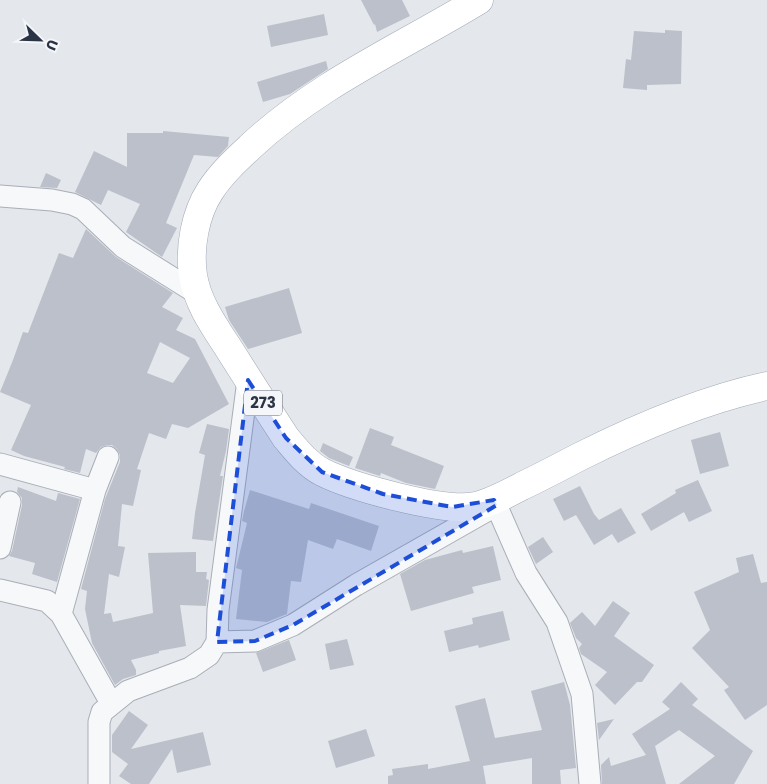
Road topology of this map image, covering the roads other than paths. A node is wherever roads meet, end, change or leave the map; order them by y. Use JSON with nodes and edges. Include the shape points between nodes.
{"nodes":[{"id":1,"x":479,"y":0,"type":"edge"},
{"id":2,"x":0,"y":196,"type":"edge"},
{"id":3,"x":198,"y":294,"type":"junction"},
{"id":4,"x":248,"y":380,"type":"junction"},
{"id":5,"x":767,"y":386,"type":"edge"},
{"id":6,"x":108,"y":457,"type":"dead end"},
{"id":7,"x":0,"y":464,"type":"edge"},
{"id":8,"x":95,"y":490,"type":"junction"},
{"id":9,"x":10,"y":502,"type":"dead end"},
{"id":10,"x":496,"y":502,"type":"junction"},
{"id":11,"x":0,"y":548,"type":"edge"},
{"id":12,"x":0,"y":590,"type":"edge"},
{"id":13,"x":61,"y":614,"type":"junction"},
{"id":14,"x":217,"y":642,"type":"junction"},
{"id":15,"x":111,"y":703,"type":"junction"},
{"id":16,"x":99,"y":784,"type":"edge"},
{"id":17,"x":590,"y":784,"type":"edge"}],
"edges":[{"from":1,"to":3,"type":"main road","number":"273","via":[[353,72],[295,110],[262,135],[226,170],[209,192],[198,218],[191,256]]},
{"from":2,"to":3,"type":"street","via":[[52,200],[83,209],[123,247]]},
{"from":3,"to":4,"type":"main road","number":"273"},
{"from":4,"to":10,"type":"main road","number":"273","via":[[286,438],[299,454],[322,472],[384,494],[425,502],[466,508]]},
{"from":4,"to":14,"type":"street","via":[[218,610]]},
{"from":5,"to":10,"type":"main road","number":"273","via":[[691,407],[602,446]]},
{"from":6,"to":8,"type":"street"},
{"from":7,"to":8,"type":"street"},
{"from":8,"to":13,"type":"street"},
{"from":9,"to":11,"type":"street"},
{"from":10,"to":14,"type":"street","via":[[293,625],[255,641]]},
{"from":10,"to":17,"type":"street","via":[[526,574],[556,622],[582,694]]},
{"from":12,"to":13,"type":"street","via":[[46,601]]},
{"from":13,"to":15,"type":"street"},
{"from":14,"to":15,"type":"street","via":[[209,655],[190,668],[128,692]]},
{"from":15,"to":16,"type":"street","via":[[102,712],[99,722]]}]}
